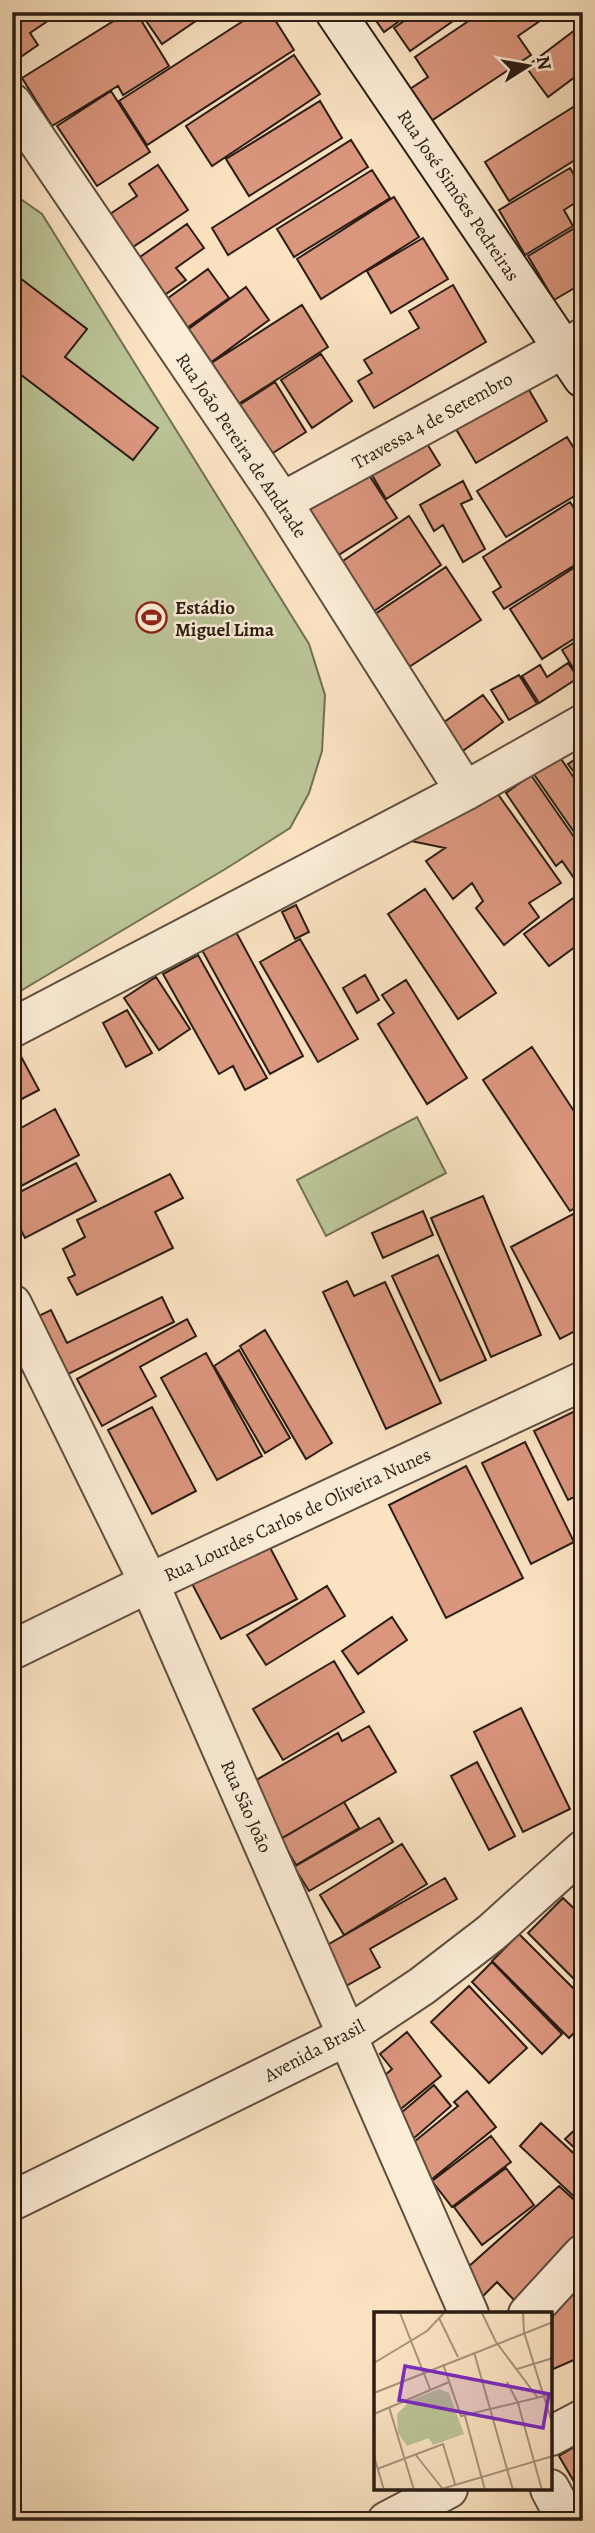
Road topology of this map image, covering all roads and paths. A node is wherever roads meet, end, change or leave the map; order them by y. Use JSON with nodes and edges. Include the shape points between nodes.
{"nodes":[{"id":1,"x":335,"y":12,"type":"edge"},
{"id":2,"x":12,"y":103,"type":"edge"},
{"id":3,"x":576,"y":354,"type":"edge"},
{"id":4,"x":282,"y":502,"type":"junction"},
{"id":5,"x":583,"y":723,"type":"edge"},
{"id":6,"x":466,"y":791,"type":"junction"},
{"id":7,"x":12,"y":1028,"type":"edge"},
{"id":8,"x":12,"y":1304,"type":"edge"},
{"id":9,"x":583,"y":1381,"type":"edge"},
{"id":10,"x":149,"y":1583,"type":"junction"},
{"id":11,"x":12,"y":1650,"type":"edge"},
{"id":12,"x":583,"y":1850,"type":"edge"},
{"id":13,"x":347,"y":2036,"type":"junction"},
{"id":14,"x":12,"y":2201,"type":"edge"},
{"id":15,"x":583,"y":2253,"type":"edge"},
{"id":16,"x":468,"y":2312,"type":"edge"},
{"id":17,"x":530,"y":2312,"type":"edge"},
{"id":18,"x":583,"y":2419,"type":"edge"},
{"id":19,"x":553,"y":2435,"type":"edge"},
{"id":20,"x":444,"y":2491,"type":"edge"},
{"id":21,"x":551,"y":2491,"type":"edge"},
{"id":22,"x":387,"y":2521,"type":"edge"},
{"id":23,"x":567,"y":2521,"type":"edge"}],
"edges":[{"from":1,"to":3,"type":"street","name":"Rua José Simões Pedreiras"},
{"from":2,"to":4,"type":"street","name":"Rua João Pereira de Andrade"},
{"from":3,"to":4,"type":"street","name":"Travessa 4 de Setembro"},
{"from":4,"to":6,"type":"street","name":"Rua João Pereira de Andrade"},
{"from":5,"to":6,"type":"street"},
{"from":6,"to":7,"type":"street"},
{"from":8,"to":10,"type":"street","name":"Rua São João"},
{"from":9,"to":10,"type":"street","name":"Rua Lourdes Carlos de Oliveira Nunes"},
{"from":10,"to":11,"type":"street","name":"Rua Lourdes Carlos de Oliveira Nunes"},
{"from":10,"to":13,"type":"street","name":"Rua São João"},
{"from":12,"to":13,"type":"street","name":"Avenida Brasil","via":[[491,1933]]},
{"from":13,"to":14,"type":"street","name":"Avenida Brasil"},
{"from":13,"to":16,"type":"street","name":"Rua São João"},
{"from":15,"to":17,"type":"street"},
{"from":18,"to":19,"type":"street"},
{"from":20,"to":22,"type":"street"},
{"from":21,"to":23,"type":"street"}]}
